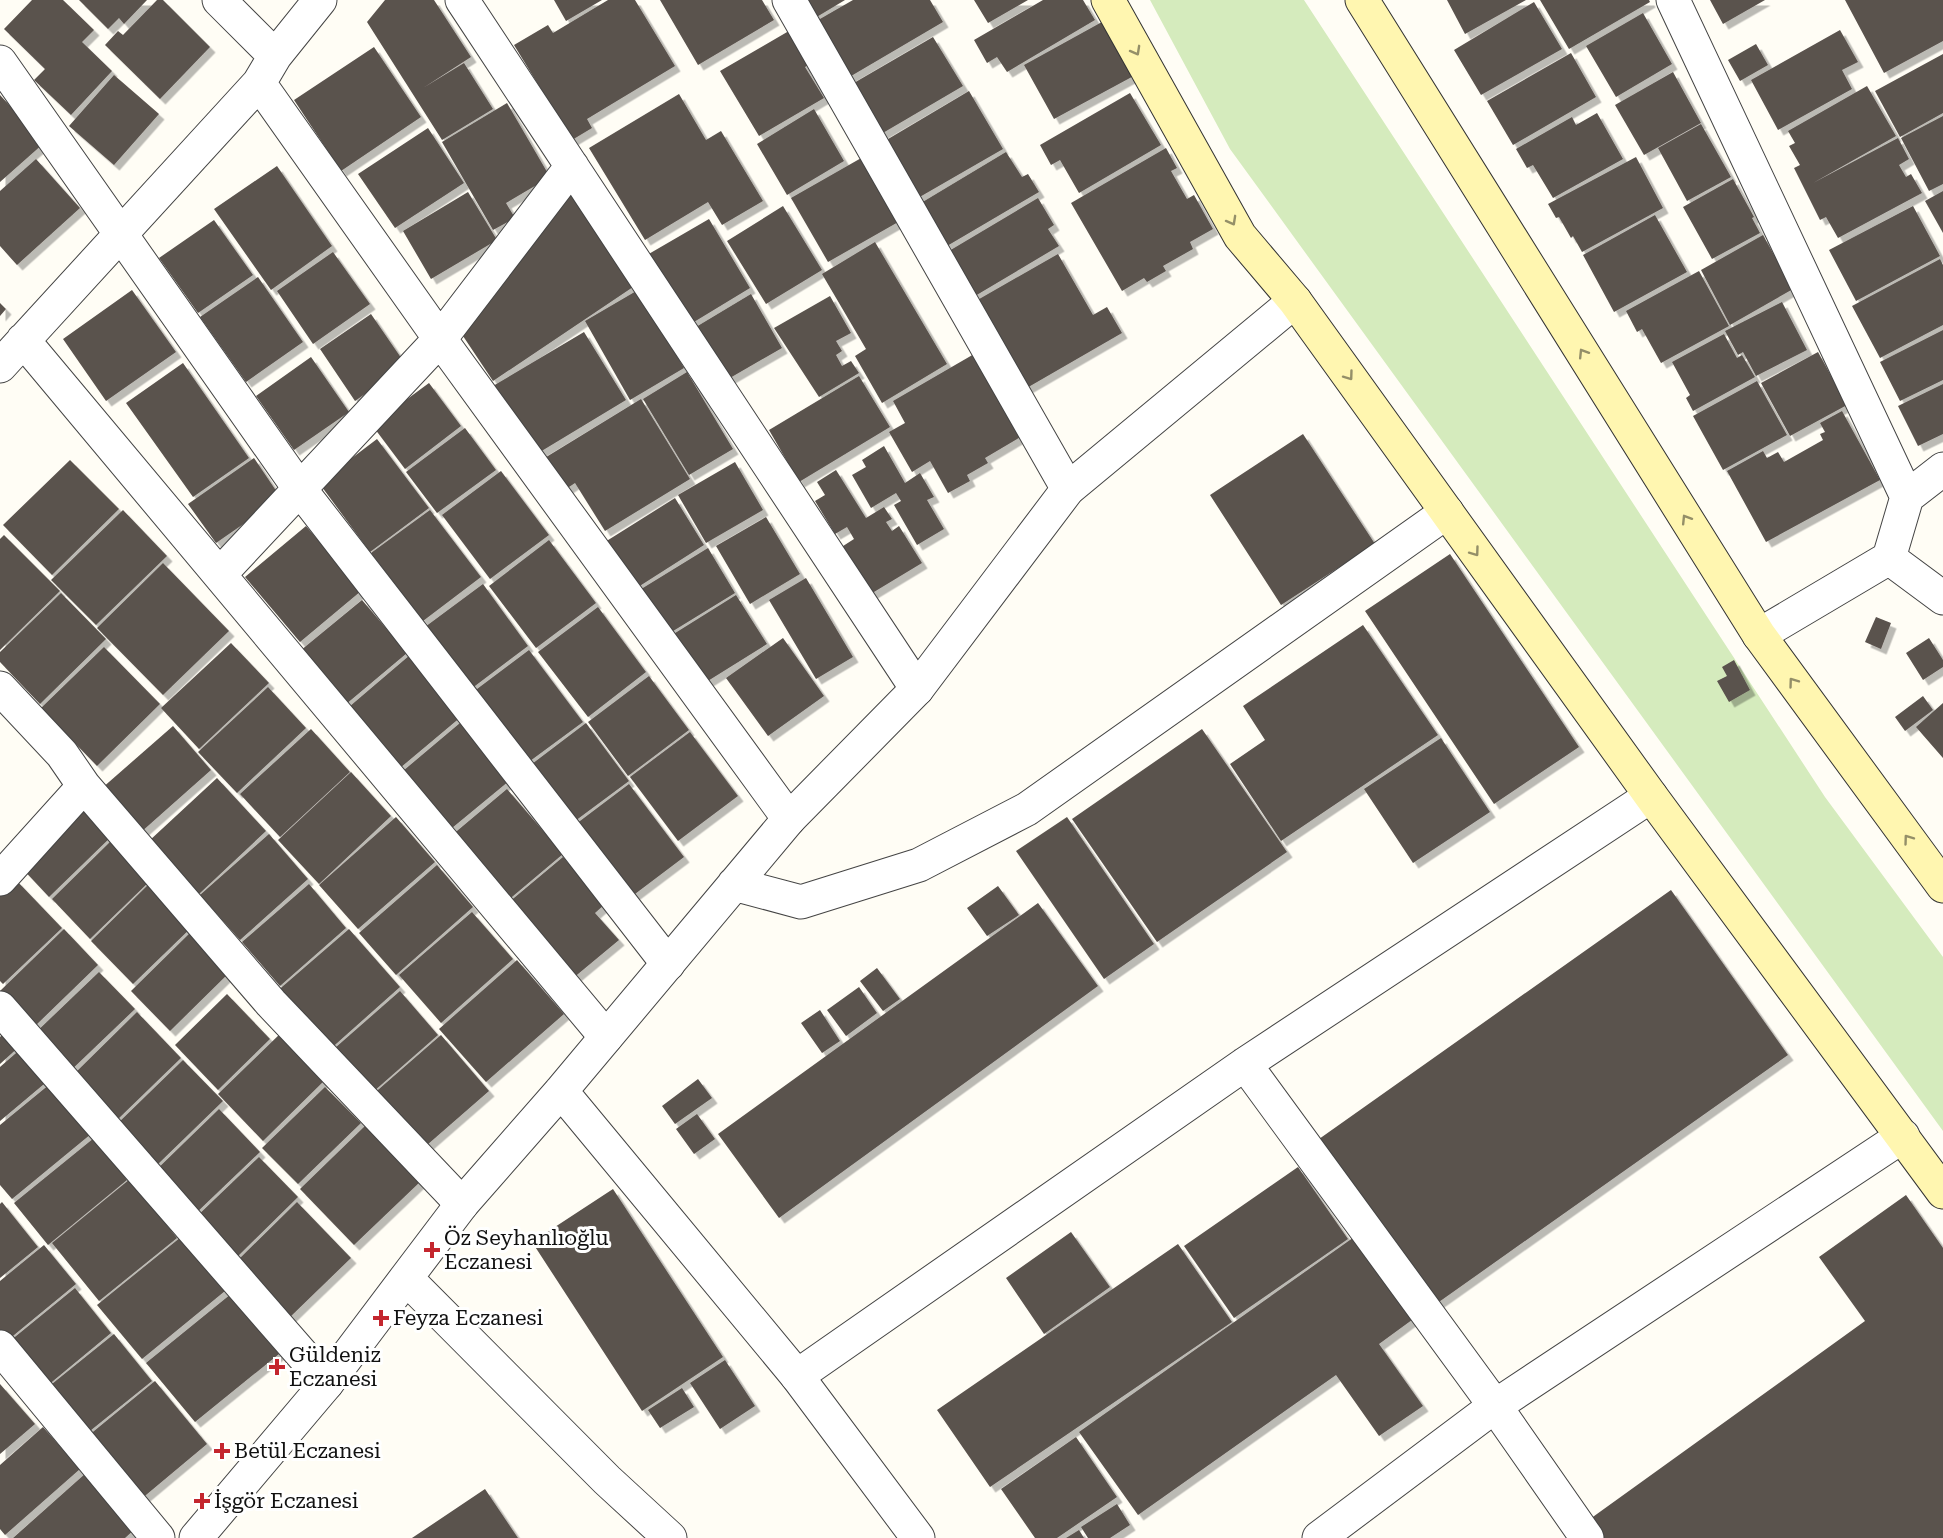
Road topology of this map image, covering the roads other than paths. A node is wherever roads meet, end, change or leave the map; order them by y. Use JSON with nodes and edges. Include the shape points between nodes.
{"nodes":[{"id":1,"x":219,"y":0,"type":"edge"},
{"id":2,"x":320,"y":0,"type":"edge"},
{"id":3,"x":462,"y":0,"type":"edge"},
{"id":4,"x":789,"y":0,"type":"edge"},
{"id":5,"x":1108,"y":0,"type":"edge"},
{"id":6,"x":1362,"y":0,"type":"edge"},
{"id":7,"x":1673,"y":0,"type":"edge"},
{"id":8,"x":0,"y":62,"type":"edge"},
{"id":9,"x":267,"y":69,"type":"junction"},
{"id":10,"x":572,"y":166,"type":"junction"},
{"id":11,"x":122,"y":233,"type":"junction"},
{"id":12,"x":1295,"y":301,"type":"junction"},
{"id":13,"x":440,"y":339,"type":"junction"},
{"id":14,"x":24,"y":340,"type":"junction"},
{"id":15,"x":0,"y":366,"type":"edge"},
{"id":16,"x":1943,"y":469,"type":"edge"},
{"id":17,"x":299,"y":489,"type":"junction"},
{"id":18,"x":1068,"y":489,"type":"junction"},
{"id":19,"x":1907,"y":497,"type":"junction"},
{"id":20,"x":1447,"y":512,"type":"junction"},
{"id":21,"x":1889,"y":558,"type":"junction"},
{"id":22,"x":220,"y":574,"type":"junction"},
{"id":23,"x":1943,"y":598,"type":"edge"},
{"id":24,"x":1760,"y":635,"type":"junction"},
{"id":25,"x":0,"y":688,"type":"edge"},
{"id":26,"x":917,"y":689,"type":"junction"},
{"id":27,"x":84,"y":786,"type":"junction"},
{"id":28,"x":1651,"y":796,"type":"junction"},
{"id":29,"x":789,"y":819,"type":"junction"},
{"id":30,"x":0,"y":879,"type":"edge"},
{"id":31,"x":734,"y":884,"type":"junction"},
{"id":32,"x":1943,"y":886,"type":"edge"},
{"id":33,"x":668,"y":964,"type":"junction"},
{"id":34,"x":0,"y":1008,"type":"edge"},
{"id":35,"x":606,"y":1038,"type":"junction"},
{"id":36,"x":1245,"y":1064,"type":"junction"},
{"id":37,"x":561,"y":1091,"type":"junction"},
{"id":38,"x":1903,"y":1136,"type":"junction"},
{"id":39,"x":1943,"y":1192,"type":"edge"},
{"id":40,"x":462,"y":1203,"type":"junction"},
{"id":41,"x":406,"y":1278,"type":"junction"},
{"id":42,"x":0,"y":1347,"type":"edge"},
{"id":43,"x":797,"y":1376,"type":"junction"},
{"id":44,"x":327,"y":1383,"type":"junction"},
{"id":45,"x":1495,"y":1406,"type":"junction"},
{"id":46,"x":666,"y":1537,"type":"edge"},
{"id":47,"x":158,"y":1538,"type":"edge"},
{"id":48,"x":196,"y":1538,"type":"edge"},
{"id":49,"x":918,"y":1538,"type":"edge"},
{"id":50,"x":1319,"y":1538,"type":"edge"},
{"id":51,"x":1587,"y":1538,"type":"edge"}],
"edges":[{"from":1,"to":9,"type":"street"},
{"from":2,"to":9,"type":"street"},
{"from":3,"to":10,"type":"street"},
{"from":4,"to":18,"type":"street"},
{"from":5,"to":12,"type":"main road","one_way":true,"via":[[1240,236]]},
{"from":24,"to":6,"type":"main road","one_way":true},
{"from":7,"to":19,"type":"street"},
{"from":8,"to":11,"type":"street"},
{"from":9,"to":11,"type":"street"},
{"from":9,"to":13,"type":"street"},
{"from":10,"to":13,"type":"street"},
{"from":10,"to":26,"type":"street"},
{"from":11,"to":14,"type":"street"},
{"from":11,"to":17,"type":"street"},
{"from":12,"to":18,"type":"street"},
{"from":12,"to":20,"type":"main road","one_way":true},
{"from":13,"to":17,"type":"street"},
{"from":13,"to":29,"type":"street"},
{"from":14,"to":15,"type":"street"},
{"from":14,"to":22,"type":"street"},
{"from":16,"to":19,"type":"street"},
{"from":17,"to":22,"type":"street"},
{"from":17,"to":33,"type":"street"},
{"from":18,"to":26,"type":"street"},
{"from":19,"to":21,"type":"street"},
{"from":20,"to":28,"type":"main road","one_way":true},
{"from":20,"to":31,"type":"street","via":[[1027,809],[919,865],[801,902]]},
{"from":21,"to":23,"type":"street"},
{"from":21,"to":24,"type":"street"},
{"from":22,"to":35,"type":"street"},
{"from":32,"to":24,"type":"main road","one_way":true},
{"from":25,"to":27,"type":"street","via":[[62,754]]},
{"from":26,"to":29,"type":"street"},
{"from":27,"to":30,"type":"street"},
{"from":27,"to":40,"type":"street","via":[[271,1002]]},
{"from":28,"to":36,"type":"street"},
{"from":28,"to":38,"type":"main road"},
{"from":29,"to":31,"type":"street"},
{"from":31,"to":33,"type":"street"},
{"from":33,"to":35,"type":"street"},
{"from":34,"to":44,"type":"street"},
{"from":35,"to":37,"type":"street"},
{"from":36,"to":43,"type":"street"},
{"from":36,"to":45,"type":"street"},
{"from":37,"to":40,"type":"street"},
{"from":37,"to":43,"type":"street"},
{"from":38,"to":39,"type":"main road"},
{"from":38,"to":45,"type":"street"},
{"from":40,"to":41,"type":"street"},
{"from":41,"to":44,"type":"street"},
{"from":41,"to":46,"type":"street"},
{"from":42,"to":47,"type":"street"},
{"from":43,"to":49,"type":"street"},
{"from":44,"to":48,"type":"street"},
{"from":45,"to":50,"type":"street"},
{"from":45,"to":51,"type":"street"}]}
